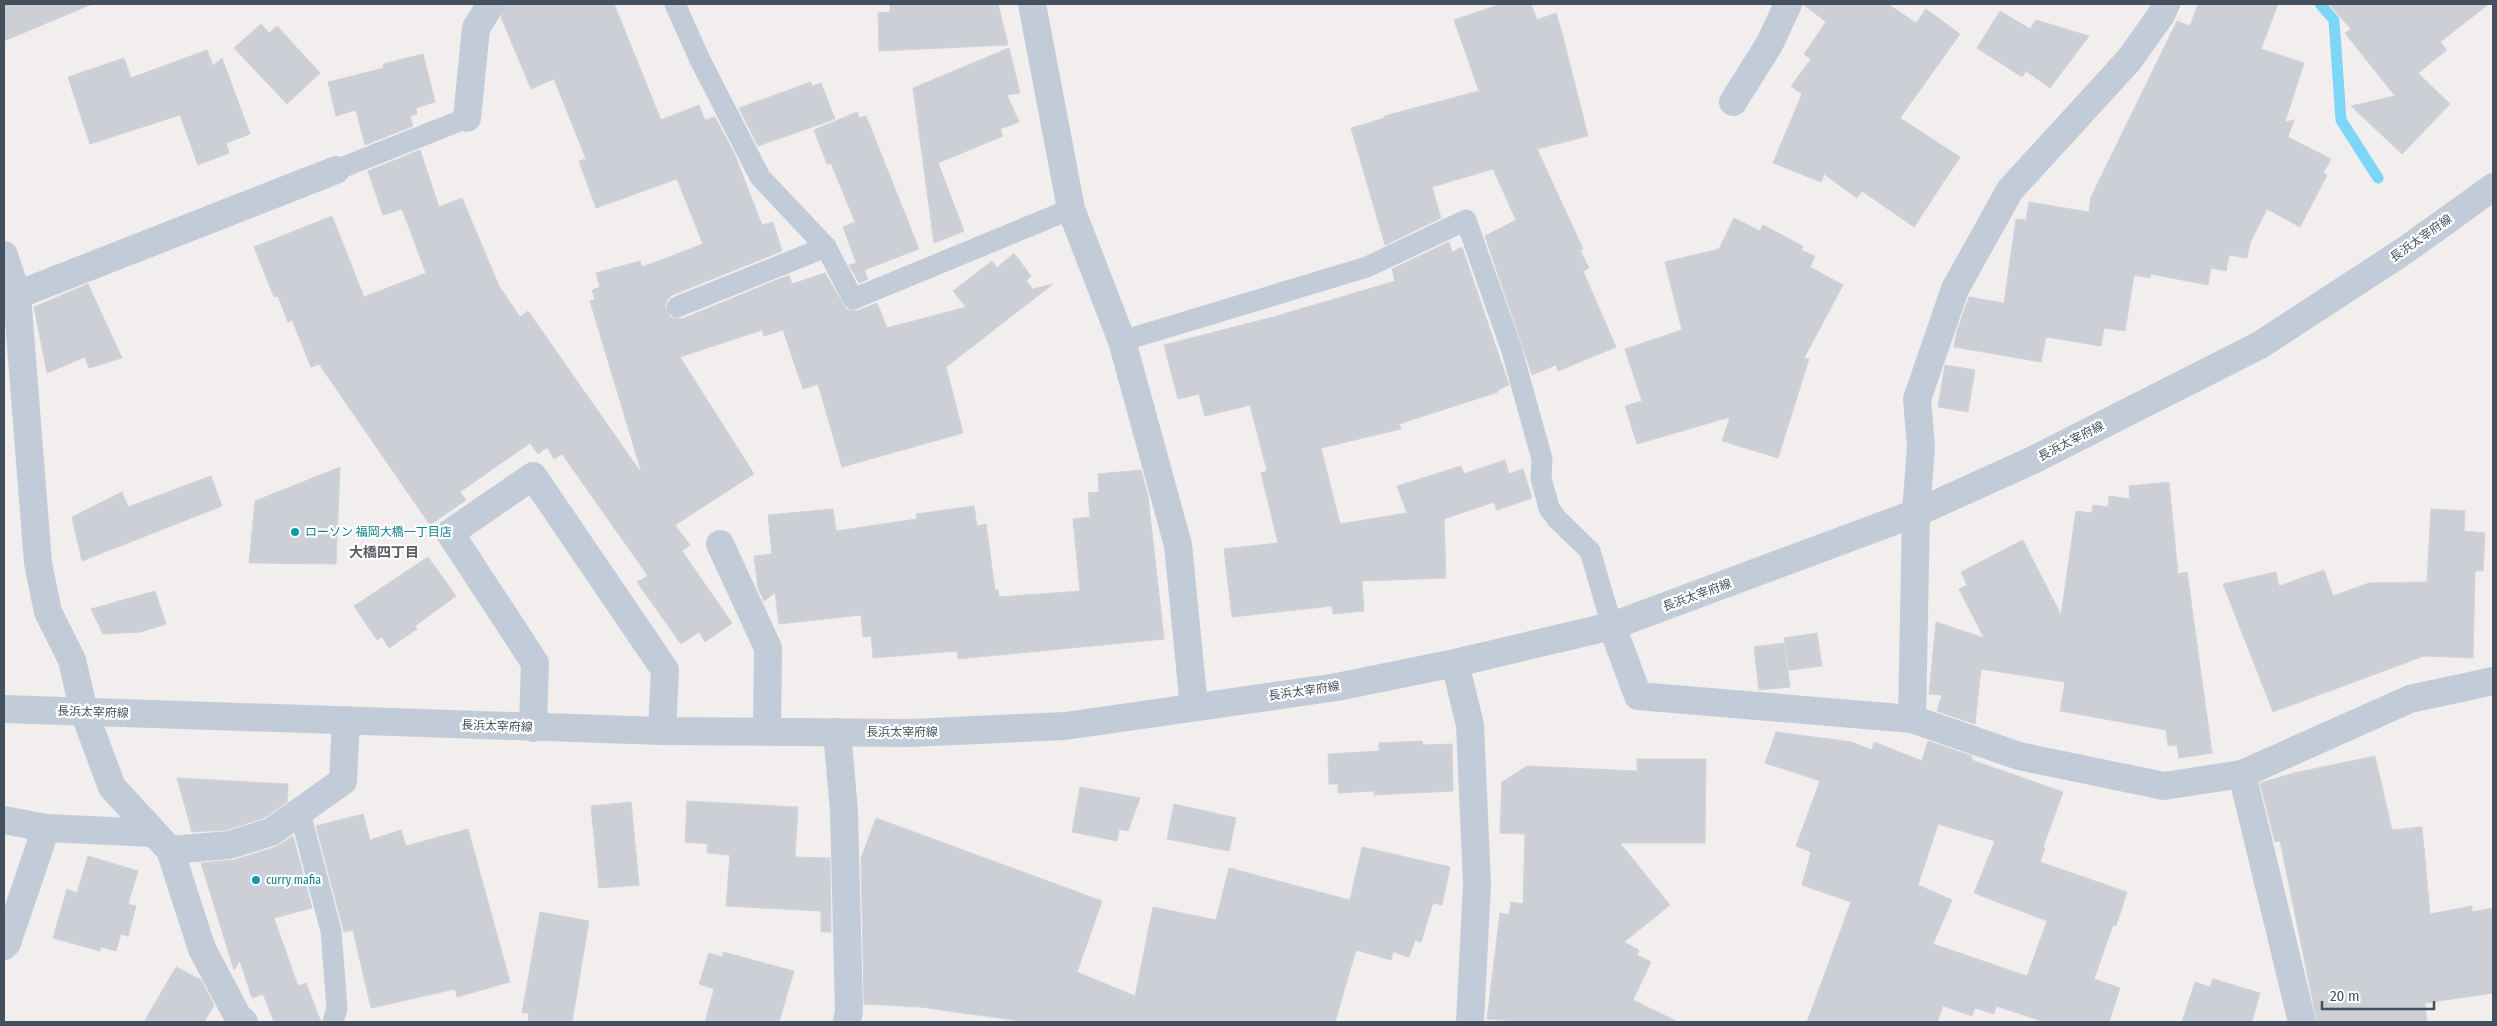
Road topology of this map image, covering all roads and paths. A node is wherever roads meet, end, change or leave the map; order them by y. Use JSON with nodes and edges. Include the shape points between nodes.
{"nodes":[{"id":1,"x":491,"y":4,"type":"edge"},
{"id":2,"x":675,"y":4,"type":"edge"},
{"id":3,"x":1032,"y":4,"type":"edge"},
{"id":4,"x":1788,"y":4,"type":"edge"},
{"id":5,"x":2166,"y":4,"type":"edge"},
{"id":6,"x":1733,"y":102,"type":"dead end"},
{"id":7,"x":467,"y":118,"type":"joint"},
{"id":8,"x":336,"y":170,"type":"joint"},
{"id":9,"x":2493,"y":187,"type":"edge"},
{"id":10,"x":1071,"y":208,"type":"junction"},
{"id":11,"x":826,"y":247,"type":"junction"},
{"id":12,"x":4,"y":255,"type":"edge"},
{"id":13,"x":17,"y":295,"type":"junction"},
{"id":14,"x":677,"y":307,"type":"dead end"},
{"id":15,"x":1122,"y":342,"type":"junction"},
{"id":16,"x":1916,"y":513,"type":"junction"},
{"id":17,"x":720,"y":544,"type":"dead end"},
{"id":18,"x":1612,"y":626,"type":"junction"},
{"id":19,"x":1455,"y":663,"type":"junction"},
{"id":20,"x":2493,"y":680,"type":"edge"},
{"id":21,"x":1194,"y":707,"type":"junction"},
{"id":22,"x":4,"y":709,"type":"edge"},
{"id":23,"x":84,"y":712,"type":"junction"},
{"id":24,"x":1912,"y":719,"type":"junction"},
{"id":25,"x":346,"y":720,"type":"junction"},
{"id":26,"x":533,"y":728,"type":"junction"},
{"id":27,"x":662,"y":731,"type":"junction"},
{"id":28,"x":767,"y":731,"type":"junction"},
{"id":29,"x":837,"y":732,"type":"junction"},
{"id":30,"x":2242,"y":774,"type":"junction"},
{"id":31,"x":300,"y":813,"type":"junction"},
{"id":32,"x":4,"y":820,"type":"edge"},
{"id":33,"x":46,"y":828,"type":"junction"},
{"id":34,"x":162,"y":842,"type":"junction"},
{"id":35,"x":4,"y":946,"type":"edge"},
{"id":36,"x":244,"y":1022,"type":"edge"},
{"id":37,"x":333,"y":1022,"type":"edge"},
{"id":38,"x":847,"y":1022,"type":"edge"},
{"id":39,"x":1470,"y":1022,"type":"edge"},
{"id":40,"x":2302,"y":1022,"type":"edge"}],
"edges":[{"from":1,"to":7,"type":"street","via":[[476,28]]},
{"from":2,"to":11,"type":"lane","via":[[760,177]]},
{"from":3,"to":10,"type":"street"},
{"from":4,"to":6,"type":"street","via":[[1770,43]]},
{"from":5,"to":16,"type":"street","via":[[2129,60],[2010,190],[1955,289],[1916,399],[1921,446]]},
{"from":7,"to":8,"type":"lane"},
{"from":8,"to":13,"type":"street"},
{"from":9,"to":16,"type":"street","name":"長浜太宰府線","via":[[2404,251],[2260,345],[2033,460]]},
{"from":10,"to":11,"type":"lane","via":[[853,299]]},
{"from":10,"to":15,"type":"street"},
{"from":11,"to":14,"type":"lane"},
{"from":12,"to":13,"type":"street"},
{"from":13,"to":23,"type":"street","via":[[38,563],[48,612],[72,660]]},
{"from":15,"to":18,"type":"lane","via":[[1367,267],[1466,220],[1512,351],[1542,459],[1540,478],[1550,508],[1590,551]]},
{"from":15,"to":21,"type":"street","via":[[1178,544]]},
{"from":16,"to":18,"type":"street","name":"長浜太宰府線"},
{"from":16,"to":24,"type":"street"},
{"from":17,"to":28,"type":"street","via":[[768,648]]},
{"from":18,"to":19,"type":"street","name":"長浜太宰府線"},
{"from":18,"to":24,"type":"street","via":[[1638,696]]},
{"from":19,"to":21,"type":"street","name":"長浜太宰府線","via":[[1338,687]]},
{"from":19,"to":39,"type":"street","via":[[1470,724],[1477,874]]},
{"from":20,"to":30,"type":"street","via":[[2410,699]]},
{"from":21,"to":29,"type":"street","name":"長浜太宰府線","via":[[1065,726],[910,733]]},
{"from":22,"to":23,"type":"street","name":"長浜太宰府線"},
{"from":23,"to":25,"type":"street","name":"長浜太宰府線"},
{"from":23,"to":34,"type":"street","via":[[112,787]]},
{"from":24,"to":30,"type":"street","via":[[2019,756],[2164,786]]},
{"from":25,"to":26,"type":"street","name":"長浜太宰府線"},
{"from":25,"to":31,"type":"street","via":[[343,781]]},
{"from":26,"to":27,"type":"street","name":"長浜太宰府線"},
{"from":26,"to":27,"type":"street","via":[[535,663],[450,533],[533,476],[665,670]]},
{"from":27,"to":28,"type":"street","name":"長浜太宰府線"},
{"from":28,"to":29,"type":"street","name":"長浜太宰府線"},
{"from":29,"to":38,"type":"street","via":[[844,811]]},
{"from":30,"to":40,"type":"street"},
{"from":31,"to":34,"type":"street","via":[[271,832],[229,845]]},
{"from":31,"to":37,"type":"lane","via":[[331,931],[337,1008]]},
{"from":32,"to":33,"type":"street"},
{"from":33,"to":34,"type":"street"},
{"from":33,"to":35,"type":"street"},
{"from":34,"to":36,"type":"street","via":[[202,949],[238,1017]]}]}
